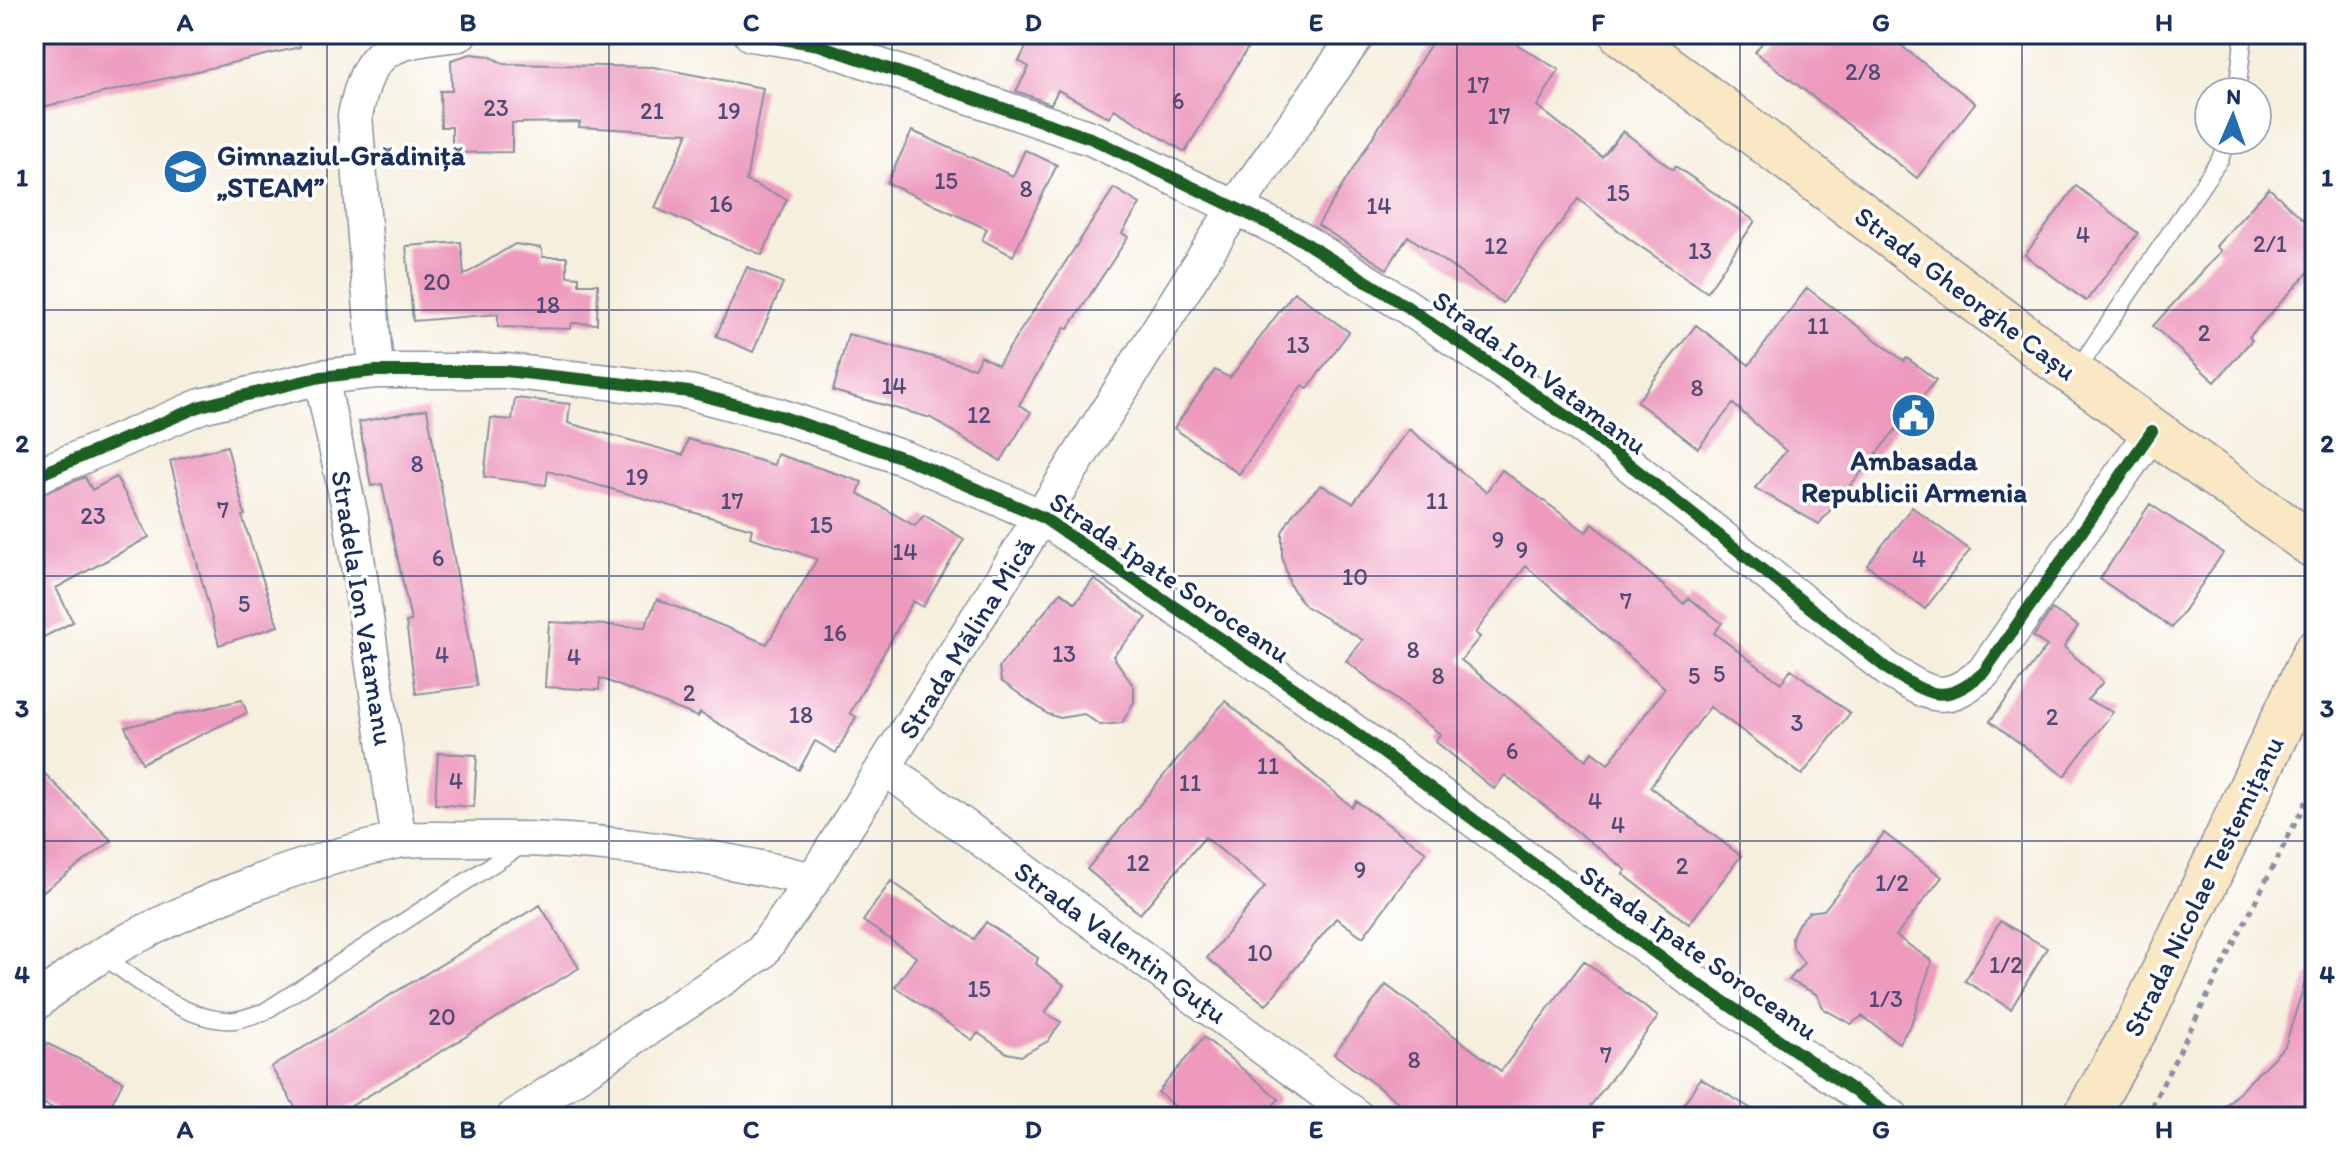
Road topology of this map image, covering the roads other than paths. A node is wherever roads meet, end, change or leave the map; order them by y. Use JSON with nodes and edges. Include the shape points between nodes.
{"nodes":[{"id":1,"x":459,"y":34,"type":"edge"},
{"id":2,"x":751,"y":34,"type":"edge"},
{"id":3,"x":1358,"y":34,"type":"edge"},
{"id":4,"x":1622,"y":34,"type":"edge"},
{"id":5,"x":2244,"y":34,"type":"edge"},
{"id":6,"x":2239,"y":76,"type":"edge"},
{"id":7,"x":2221,"y":156,"type":"edge"},
{"id":8,"x":1235,"y":208,"type":"junction"},
{"id":9,"x":376,"y":371,"type":"junction"},
{"id":10,"x":2074,"y":374,"type":"junction"},
{"id":11,"x":321,"y":377,"type":"junction"},
{"id":12,"x":2152,"y":431,"type":"junction"},
{"id":13,"x":34,"y":477,"type":"edge"},
{"id":14,"x":1042,"y":517,"type":"junction"},
{"id":15,"x":2315,"y":547,"type":"edge"},
{"id":16,"x":2315,"y":652,"type":"edge"},
{"id":17,"x":884,"y":767,"type":"junction"},
{"id":18,"x":530,"y":840,"type":"junction"},
{"id":19,"x":399,"y":841,"type":"junction"},
{"id":20,"x":813,"y":880,"type":"junction"},
{"id":21,"x":102,"y":955,"type":"junction"},
{"id":22,"x":34,"y":1005,"type":"edge"},
{"id":23,"x":514,"y":1117,"type":"edge"},
{"id":24,"x":1357,"y":1117,"type":"edge"},
{"id":25,"x":1892,"y":1117,"type":"edge"},
{"id":26,"x":2085,"y":1117,"type":"edge"}],
"edges":[{"from":1,"to":9,"type":"street","via":[[404,41],[377,57],[361,87],[355,116]]},
{"from":2,"to":8,"type":"street","name":"Strada Ion Vatamanu","via":[[819,45],[1093,139]]},
{"from":3,"to":8,"type":"street","name":"Strada Mălina Mică"},
{"from":4,"to":10,"type":"street","name":"Strada Gheorghe Cașu"},
{"from":5,"to":6,"type":"lane"},
{"from":7,"to":10,"type":"lane"},
{"from":8,"to":12,"type":"street","name":"Strada Ion Vatamanu","via":[[1296,237],[1406,306],[1585,429],[1890,671],[1921,689],[1945,695],[1964,690],[1984,672]]},
{"from":8,"to":14,"type":"street","name":"Strada Mălina Mică"},
{"from":9,"to":11,"type":"street","name":"Strada Ipate Soroceanu"},
{"from":9,"to":14,"type":"street","name":"Strada Ipate Soroceanu","via":[[505,371],[689,392],[892,454]]},
{"from":10,"to":12,"type":"street","name":"Strada Gheorghe Cașu"},
{"from":11,"to":13,"type":"street","name":"Strada Ipate Soroceanu","via":[[201,406]]},
{"from":11,"to":19,"type":"street","name":"Stradela Ion Vatamanu","via":[[351,517]]},
{"from":12,"to":15,"type":"street","name":"Strada Gheorghe Cașu"},
{"from":14,"to":17,"type":"street","name":"Strada Mălina Mică"},
{"from":14,"to":25,"type":"street","name":"Strada Ipate Soroceanu","via":[[1307,697],[1682,973]]},
{"from":16,"to":26,"type":"street","name":"Strada Nicolae Testemițanu","via":[[2141,1019]]},
{"from":17,"to":20,"type":"street","name":"Strada Mălina Mică"},
{"from":17,"to":24,"type":"street","name":"Strada Valentin Guțu"},
{"from":18,"to":19,"type":"street"},
{"from":18,"to":20,"type":"street","via":[[618,844],[725,858]]},
{"from":18,"to":21,"type":"lane","via":[[264,1012],[236,1020],[200,1014],[160,996]]},
{"from":19,"to":21,"type":"street","via":[[274,875]]},
{"from":20,"to":23,"type":"street","name":"Strada Mălina Mică","via":[[761,953]]},
{"from":21,"to":22,"type":"street"}]}
